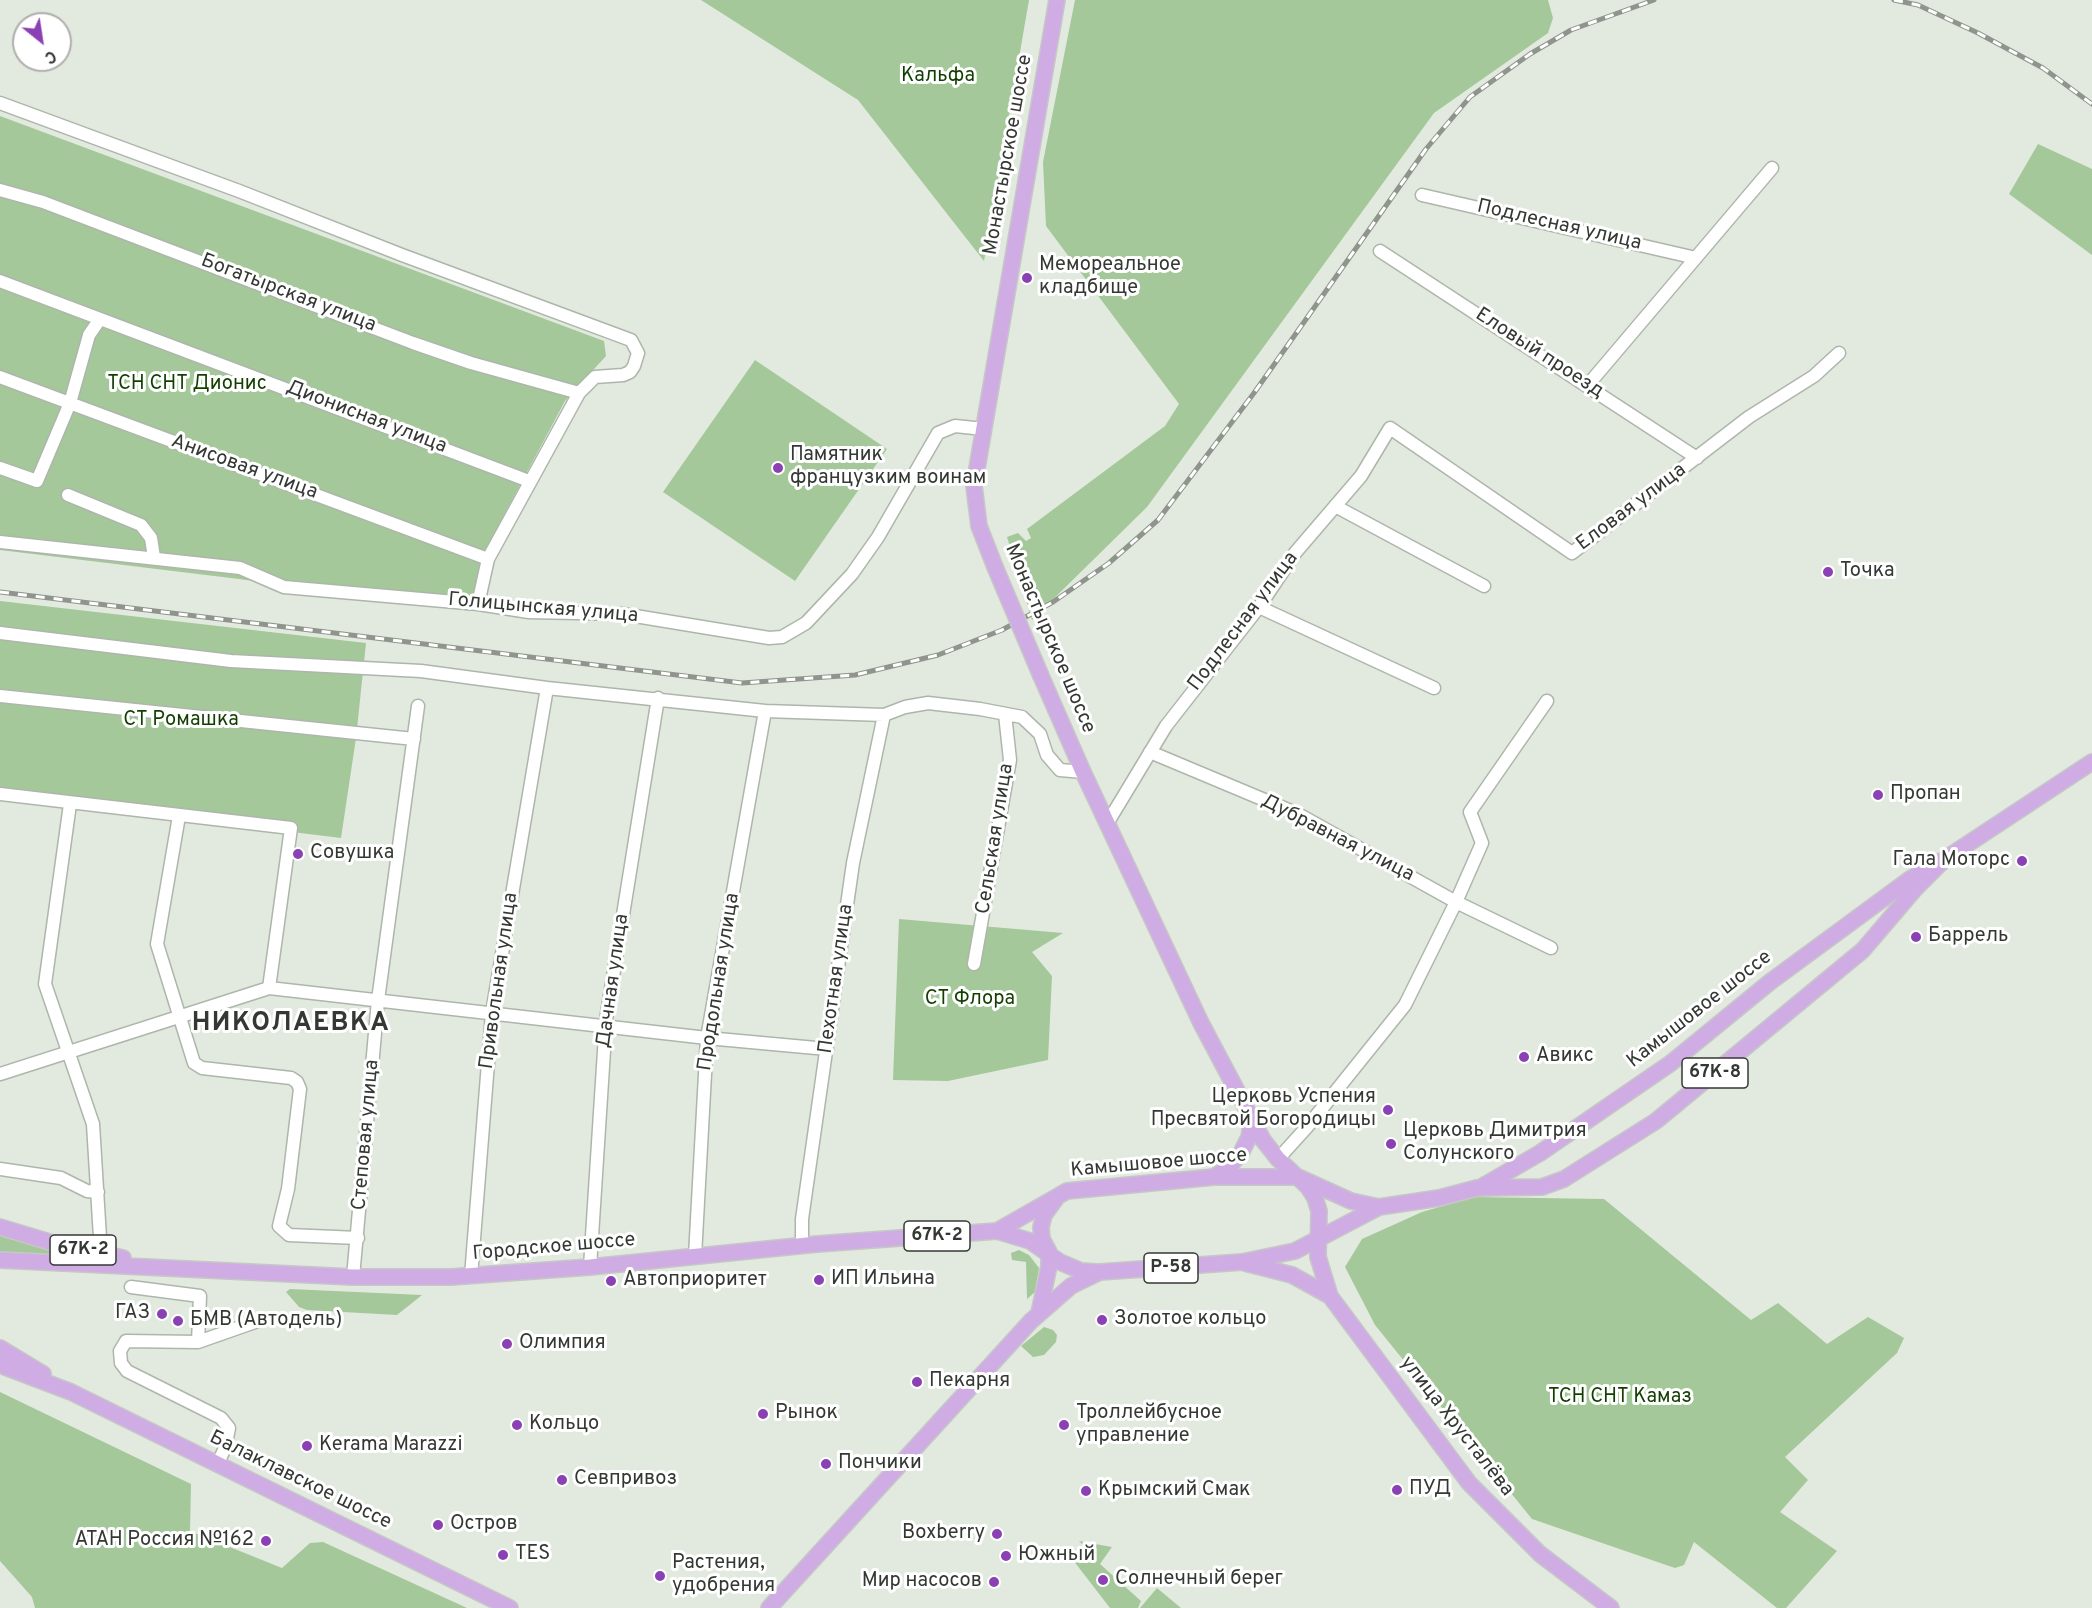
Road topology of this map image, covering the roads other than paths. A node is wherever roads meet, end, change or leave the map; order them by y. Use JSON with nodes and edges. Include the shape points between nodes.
{"nodes":[{"id":1,"x":1057,"y":0,"type":"edge"},
{"id":2,"x":0,"y":103,"type":"edge"},
{"id":3,"x":1772,"y":168,"type":"dead end"},
{"id":4,"x":0,"y":190,"type":"edge"},
{"id":5,"x":1422,"y":195,"type":"dead end"},
{"id":6,"x":1380,"y":251,"type":"dead end"},
{"id":7,"x":1696,"y":258,"type":"junction"},
{"id":8,"x":0,"y":281,"type":"edge"},
{"id":9,"x":100,"y":319,"type":"junction"},
{"id":10,"x":1839,"y":353,"type":"dead end"},
{"id":11,"x":0,"y":377,"type":"edge"},
{"id":12,"x":1587,"y":386,"type":"junction"},
{"id":13,"x":579,"y":393,"type":"junction"},
{"id":14,"x":70,"y":403,"type":"junction"},
{"id":15,"x":1390,"y":428,"type":"joint"},
{"id":16,"x":984,"y":429,"type":"junction"},
{"id":17,"x":1697,"y":458,"type":"junction"},
{"id":18,"x":0,"y":468,"type":"edge"},
{"id":19,"x":529,"y":481,"type":"junction"},
{"id":20,"x":68,"y":495,"type":"dead end"},
{"id":21,"x":1335,"y":506,"type":"junction"},
{"id":22,"x":0,"y":542,"type":"edge"},
{"id":23,"x":154,"y":557,"type":"junction"},
{"id":24,"x":488,"y":559,"type":"junction"},
{"id":25,"x":1484,"y":586,"type":"dead end"},
{"id":26,"x":478,"y":604,"type":"junction"},
{"id":27,"x":1259,"y":607,"type":"junction"},
{"id":28,"x":0,"y":633,"type":"edge"},
{"id":29,"x":547,"y":688,"type":"junction"},
{"id":30,"x":1434,"y":688,"type":"dead end"},
{"id":31,"x":0,"y":696,"type":"edge"},
{"id":32,"x":658,"y":698,"type":"junction"},
{"id":33,"x":1547,"y":701,"type":"dead end"},
{"id":34,"x":418,"y":706,"type":"dead end"},
{"id":35,"x":765,"y":711,"type":"junction"},
{"id":36,"x":1005,"y":714,"type":"junction"},
{"id":37,"x":884,"y":715,"type":"junction"},
{"id":38,"x":414,"y":739,"type":"junction"},
{"id":39,"x":1150,"y":752,"type":"junction"},
{"id":40,"x":2092,"y":762,"type":"edge"},
{"id":41,"x":1083,"y":772,"type":"junction"},
{"id":42,"x":0,"y":794,"type":"edge"},
{"id":43,"x":70,"y":804,"type":"junction"},
{"id":44,"x":179,"y":816,"type":"junction"},
{"id":45,"x":1108,"y":822,"type":"junction"},
{"id":46,"x":1945,"y":859,"type":"junction"},
{"id":47,"x":1456,"y":902,"type":"junction"},
{"id":48,"x":1551,"y":948,"type":"dead end"},
{"id":49,"x":974,"y":964,"type":"dead end"},
{"id":50,"x":269,"y":988,"type":"junction"},
{"id":51,"x":378,"y":1000,"type":"junction"},
{"id":52,"x":492,"y":1013,"type":"junction"},
{"id":53,"x":181,"y":1018,"type":"junction"},
{"id":54,"x":605,"y":1027,"type":"junction"},
{"id":55,"x":707,"y":1038,"type":"junction"},
{"id":56,"x":826,"y":1049,"type":"junction"},
{"id":57,"x":68,"y":1054,"type":"junction"},
{"id":58,"x":0,"y":1074,"type":"edge"},
{"id":59,"x":1252,"y":1119,"type":"junction"},
{"id":60,"x":1278,"y":1159,"type":"junction"},
{"id":61,"x":0,"y":1169,"type":"edge"},
{"id":62,"x":1299,"y":1177,"type":"junction"},
{"id":63,"x":1214,"y":1178,"type":"junction"},
{"id":64,"x":1477,"y":1188,"type":"junction"},
{"id":65,"x":98,"y":1192,"type":"junction"},
{"id":66,"x":1059,"y":1195,"type":"junction"},
{"id":67,"x":1379,"y":1207,"type":"junction"},
{"id":68,"x":0,"y":1227,"type":"edge"},
{"id":69,"x":997,"y":1231,"type":"junction"},
{"id":70,"x":358,"y":1238,"type":"junction"},
{"id":71,"x":1317,"y":1238,"type":"junction"},
{"id":72,"x":802,"y":1246,"type":"junction"},
{"id":73,"x":1049,"y":1252,"type":"junction"},
{"id":74,"x":100,"y":1254,"type":"junction"},
{"id":75,"x":695,"y":1256,"type":"junction"},
{"id":76,"x":0,"y":1260,"type":"edge"},
{"id":77,"x":1242,"y":1262,"type":"junction"},
{"id":78,"x":167,"y":1267,"type":"junction"},
{"id":79,"x":590,"y":1267,"type":"junction"},
{"id":80,"x":1100,"y":1272,"type":"junction"},
{"id":81,"x":471,"y":1276,"type":"junction"},
{"id":82,"x":353,"y":1277,"type":"junction"},
{"id":83,"x":131,"y":1287,"type":"dead end"},
{"id":84,"x":1330,"y":1296,"type":"junction"},
{"id":85,"x":1039,"y":1313,"type":"junction"},
{"id":86,"x":255,"y":1322,"type":"dead end"},
{"id":87,"x":198,"y":1342,"type":"junction"},
{"id":88,"x":0,"y":1348,"type":"edge"},
{"id":89,"x":0,"y":1365,"type":"edge"},
{"id":90,"x":71,"y":1392,"type":"junction"},
{"id":91,"x":217,"y":1465,"type":"junction"},
{"id":92,"x":510,"y":1608,"type":"edge"},
{"id":93,"x":769,"y":1608,"type":"edge"},
{"id":94,"x":1611,"y":1608,"type":"edge"}],
"edges":[{"from":1,"to":16,"type":"main road","name":"Монастырское шоссе"},
{"from":2,"to":13,"type":"street","via":[[631,340],[638,353],[630,372],[595,377]]},
{"from":3,"to":7,"type":"street"},
{"from":4,"to":13,"type":"street","name":"Богатырская улица","via":[[43,202],[413,343]]},
{"from":5,"to":7,"type":"street","name":"Подлесная улица"},
{"from":6,"to":12,"type":"street","name":"Еловый проезд"},
{"from":7,"to":12,"type":"street"},
{"from":8,"to":9,"type":"street","name":"Дионисная улица"},
{"from":9,"to":14,"type":"street","via":[[89,335]]},
{"from":9,"to":19,"type":"street","name":"Дионисная улица"},
{"from":10,"to":17,"type":"street","name":"Еловая улица","via":[[1814,376],[1749,417]]},
{"from":11,"to":14,"type":"street","name":"Анисовая улица"},
{"from":12,"to":17,"type":"street","name":"Еловый проезд"},
{"from":13,"to":19,"type":"street"},
{"from":14,"to":18,"type":"street","via":[[37,481]]},
{"from":14,"to":24,"type":"street","name":"Анисовая улица"},
{"from":15,"to":17,"type":"street","name":"Еловая улица","via":[[1572,553]]},
{"from":15,"to":21,"type":"street","name":"Подлесная улица","via":[[1360,476]]},
{"from":16,"to":26,"type":"street","name":"Голицынская улица","via":[[955,426],[938,433],[852,574],[806,623],[782,637],[623,614],[529,612]]},
{"from":16,"to":41,"type":"main road","name":"Монастырское шоссе","bridge":true,"via":[[974,486],[979,526]]},
{"from":19,"to":24,"type":"street"},
{"from":20,"to":23,"type":"street","via":[[141,525],[151,538]]},
{"from":21,"to":25,"type":"street"},
{"from":21,"to":27,"type":"street","name":"Подлесная улица","via":[[1295,554]]},
{"from":22,"to":23,"type":"street","name":"Голицынская улица"},
{"from":23,"to":26,"type":"street","name":"Голицынская улица","via":[[240,567],[284,587]]},
{"from":24,"to":26,"type":"street"},
{"from":27,"to":30,"type":"street"},
{"from":27,"to":39,"type":"street","name":"Подлесная улица"},
{"from":28,"to":29,"type":"street","via":[[231,661],[421,671]]},
{"from":29,"to":32,"type":"street"},
{"from":29,"to":52,"type":"street","name":"Привольная улица"},
{"from":31,"to":38,"type":"street"},
{"from":32,"to":35,"type":"street"},
{"from":32,"to":54,"type":"street","name":"Дачная улица"},
{"from":33,"to":47,"type":"street","via":[[1470,812],[1482,843]]},
{"from":34,"to":38,"type":"street","name":"Степовая улица"},
{"from":35,"to":37,"type":"street"},
{"from":35,"to":55,"type":"street","name":"Продольная улица"},
{"from":36,"to":37,"type":"street","via":[[928,703]]},
{"from":36,"to":41,"type":"street","via":[[1022,717],[1040,734],[1047,755],[1060,770]]},
{"from":36,"to":49,"type":"street","name":"Сельская улица","via":[[1010,760]]},
{"from":37,"to":56,"type":"street","name":"Пехотная улица","via":[[853,863]]},
{"from":38,"to":51,"type":"street","name":"Степовая улица"},
{"from":39,"to":45,"type":"street","name":"Подлесная улица"},
{"from":39,"to":47,"type":"street","name":"Дубравная улица","via":[[1298,814]]},
{"from":40,"to":46,"type":"main road","name":"Камышовое шоссе","number":"67К-8"},
{"from":41,"to":45,"type":"main road","name":"Монастырское шоссе"},
{"from":42,"to":43,"type":"street"},
{"from":43,"to":44,"type":"street"},
{"from":43,"to":57,"type":"street","via":[[45,984]]},
{"from":44,"to":50,"type":"street","via":[[291,828]]},
{"from":44,"to":53,"type":"street","via":[[157,944]]},
{"from":45,"to":59,"type":"main road","name":"Монастырское шоссе","via":[[1201,1023]]},
{"from":46,"to":64,"type":"main road","name":"Камышовое шоссе","number":"67К-8","via":[[1848,924],[1671,1063],[1540,1153]]},
{"from":46,"to":64,"type":"main road","name":"Камышовое шоссе","number":"67К-8","via":[[1863,950],[1656,1121],[1564,1179],[1542,1187]]},
{"from":47,"to":48,"type":"street","name":"Дубравная улица"},
{"from":47,"to":60,"type":"street","via":[[1405,1005]]},
{"from":50,"to":51,"type":"street"},
{"from":50,"to":53,"type":"street"},
{"from":51,"to":52,"type":"street"},
{"from":51,"to":70,"type":"street","name":"Степовая улица"},
{"from":52,"to":54,"type":"street"},
{"from":52,"to":81,"type":"street","name":"Привольная улица"},
{"from":53,"to":57,"type":"street"},
{"from":53,"to":70,"type":"street","via":[[193,1060],[199,1067],[291,1078],[297,1082],[300,1089],[288,1189],[279,1226],[289,1235]]},
{"from":54,"to":55,"type":"street"},
{"from":54,"to":79,"type":"street","name":"Дачная улица"},
{"from":55,"to":56,"type":"street"},
{"from":55,"to":75,"type":"street","name":"Продольная улица"},
{"from":56,"to":72,"type":"street","name":"Пехотная улица","via":[[802,1219]]},
{"from":57,"to":58,"type":"street"},
{"from":57,"to":65,"type":"street","via":[[93,1124]]},
{"from":59,"to":60,"type":"main road","name":"Монастырское шоссе"},
{"from":59,"to":63,"type":"main road","via":[[1241,1153]]},
{"from":60,"to":62,"type":"main road","name":"Монастырское шоссе"},
{"from":61,"to":65,"type":"street","via":[[61,1178]]},
{"from":62,"to":63,"type":"main road","name":"Камышовое шоссе"},
{"from":62,"to":67,"type":"main road","number":"67К-8","via":[[1351,1201]]},
{"from":62,"to":71,"type":"main road","name":"Монастырское шоссе","via":[[1315,1198],[1320,1224]]},
{"from":63,"to":66,"type":"main road","name":"Камышовое шоссе","via":[[1067,1191]]},
{"from":64,"to":67,"type":"main road","name":"Камышовое шоссе","number":"67К-8"},
{"from":65,"to":74,"type":"street"},
{"from":66,"to":69,"type":"main road","name":"Камышовое шоссе"},
{"from":66,"to":73,"type":"main road","via":[[1044,1215],[1041,1227]]},
{"from":67,"to":71,"type":"main road","name":"Камышовое шоссе","number":"67К-8"},
{"from":68,"to":74,"type":"main road","number":"67К-2"},
{"from":69,"to":72,"type":"main road","name":"Городское шоссе","number":"67К-2"},
{"from":69,"to":73,"type":"main road","name":"Городское шоссе","number":"Р-58","via":[[1030,1240]]},
{"from":70,"to":82,"type":"street","name":"Степовая улица"},
{"from":71,"to":77,"type":"main road","name":"Камышовое шоссе","number":"Р-58","via":[[1294,1251]]},
{"from":71,"to":84,"type":"main road","name":"улица Хрусталёва","via":[[1318,1257]]},
{"from":72,"to":75,"type":"main road","name":"Городское шоссе","number":"67К-2"},
{"from":73,"to":80,"type":"main road","name":"Городское шоссе","number":"Р-58","via":[[1081,1271]]},
{"from":73,"to":85,"type":"main road"},
{"from":74,"to":78,"type":"main road","number":"67К-2"},
{"from":75,"to":79,"type":"main road","name":"Городское шоссе","number":"67К-2"},
{"from":76,"to":78,"type":"main road","name":"Городское шоссе","number":"67К-2"},
{"from":77,"to":80,"type":"main road","name":"Камышовое шоссе","number":"Р-58"},
{"from":77,"to":84,"type":"main road","via":[[1292,1275]]},
{"from":78,"to":82,"type":"main road","name":"Городское шоссе","number":"67К-2"},
{"from":79,"to":81,"type":"main road","name":"Городское шоссе","number":"67К-2"},
{"from":80,"to":85,"type":"main road","name":"Камышовое шоссе","via":[[1071,1286]]},
{"from":81,"to":82,"type":"main road","name":"Городское шоссе","number":"67К-2"},
{"from":83,"to":87,"type":"street","via":[[201,1296]]},
{"from":84,"to":94,"type":"main road","name":"улица Хрусталёва","via":[[1468,1483],[1540,1554]]},
{"from":85,"to":93,"type":"main road","name":"Камышовое шоссе"},
{"from":86,"to":87,"type":"street"},
{"from":87,"to":91,"type":"street","via":[[126,1341],[120,1351],[121,1363],[127,1371],[221,1418],[229,1428]]},
{"from":88,"to":90,"type":"main road"},
{"from":89,"to":90,"type":"main road"},
{"from":90,"to":91,"type":"main road","name":"Балаклавское шоссе"},
{"from":91,"to":92,"type":"main road","name":"Балаклавское шоссе"}]}
